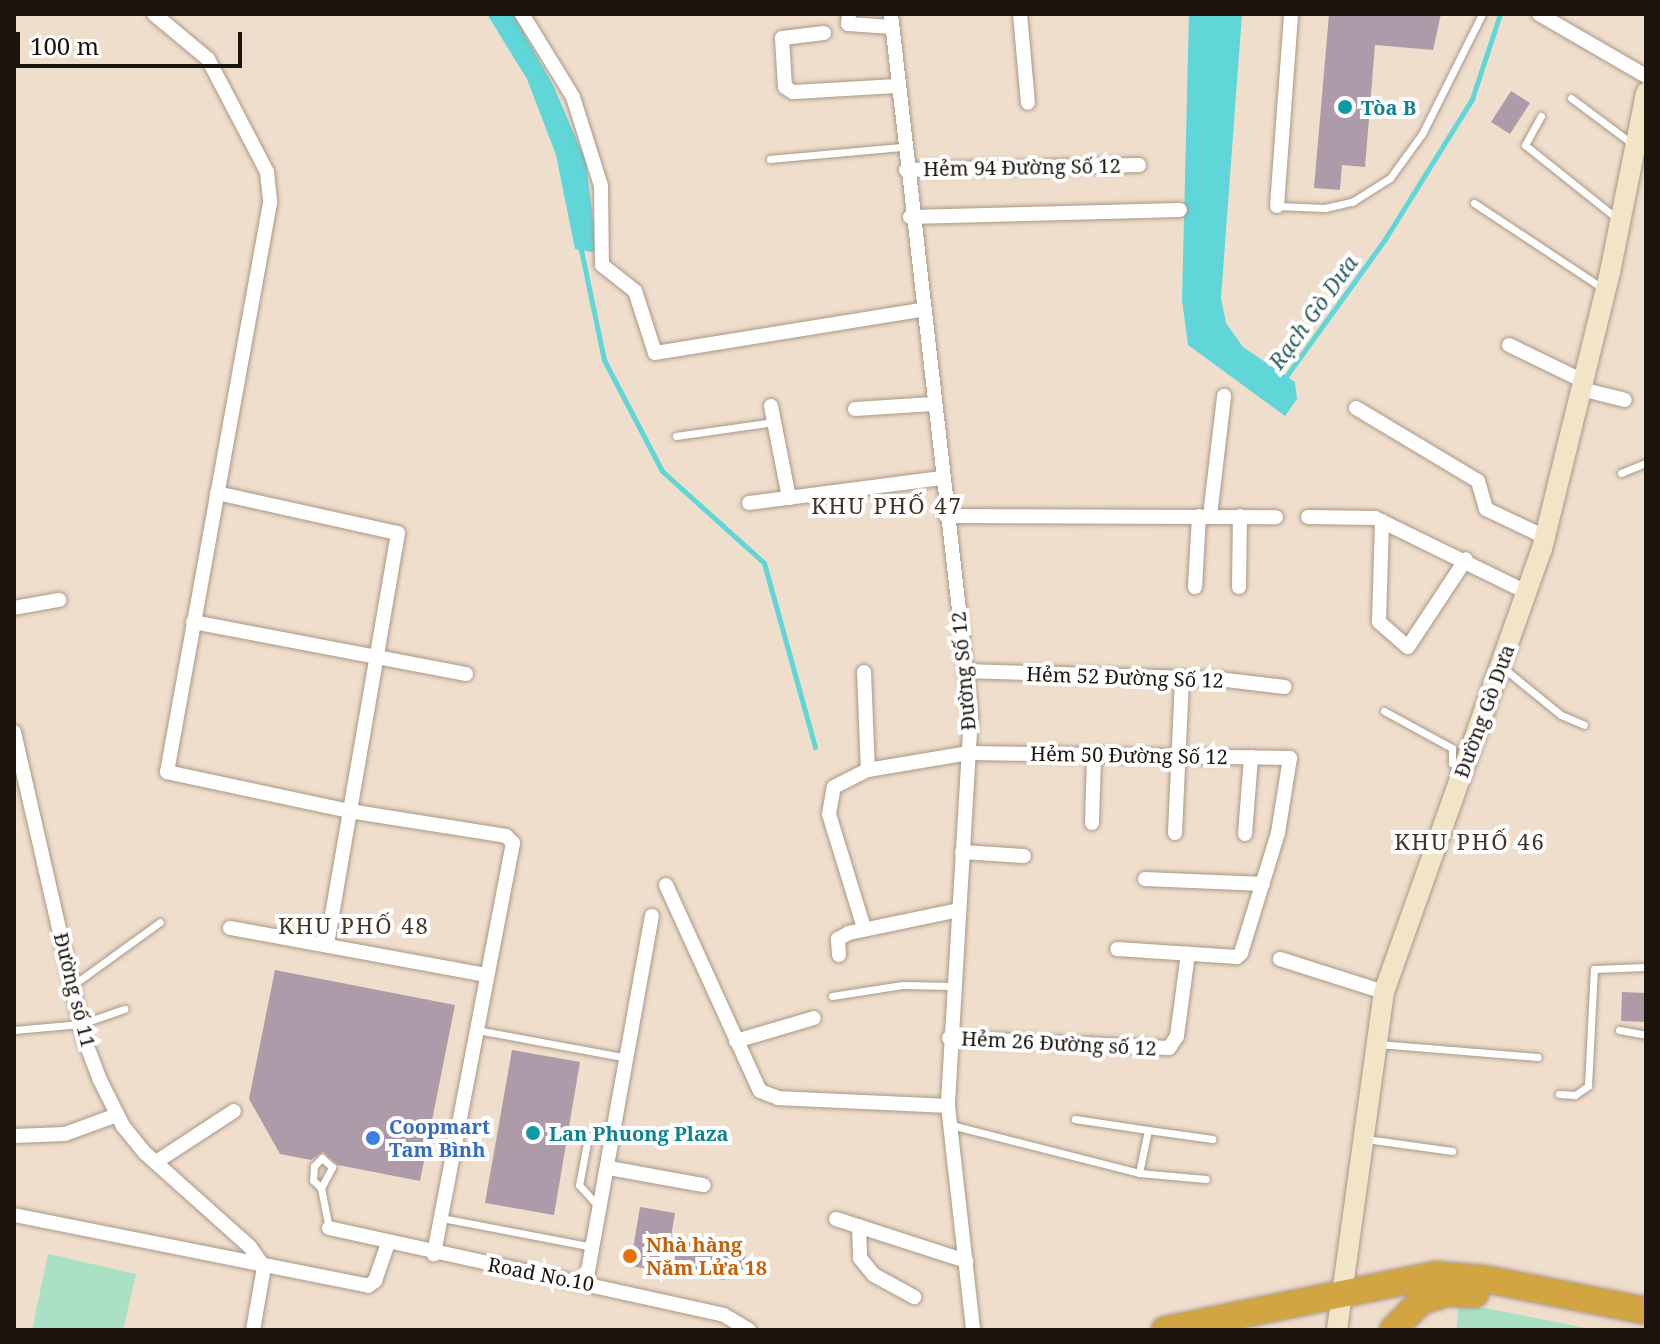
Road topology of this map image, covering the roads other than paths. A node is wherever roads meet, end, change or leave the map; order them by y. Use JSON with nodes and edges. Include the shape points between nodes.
{"nodes":[{"id":1,"x":154,"y":14,"type":"edge"},
{"id":2,"x":522,"y":14,"type":"edge"},
{"id":3,"x":849,"y":14,"type":"edge"},
{"id":4,"x":1020,"y":14,"type":"edge"},
{"id":5,"x":1291,"y":14,"type":"edge"},
{"id":6,"x":1482,"y":14,"type":"edge"},
{"id":7,"x":1539,"y":14,"type":"edge"},
{"id":8,"x":891,"y":21,"type":"edge"},
{"id":9,"x":824,"y":33,"type":"dead end"},
{"id":10,"x":1646,"y":76,"type":"edge"},
{"id":11,"x":898,"y":86,"type":"junction"},
{"id":12,"x":1646,"y":93,"type":"edge"},
{"id":13,"x":1571,"y":98,"type":"dead end"},
{"id":14,"x":1028,"y":103,"type":"dead end"},
{"id":15,"x":1541,"y":116,"type":"dead end"},
{"id":16,"x":903,"y":147,"type":"junction"},
{"id":17,"x":1635,"y":147,"type":"junction"},
{"id":18,"x":770,"y":159,"type":"dead end"},
{"id":19,"x":1139,"y":165,"type":"dead end"},
{"id":20,"x":906,"y":170,"type":"junction"},
{"id":21,"x":1474,"y":203,"type":"dead end"},
{"id":22,"x":1277,"y":206,"type":"joint"},
{"id":23,"x":1180,"y":210,"type":"dead end"},
{"id":24,"x":910,"y":217,"type":"junction"},
{"id":25,"x":1621,"y":221,"type":"junction"},
{"id":26,"x":1606,"y":290,"type":"junction"},
{"id":27,"x":921,"y":310,"type":"junction"},
{"id":28,"x":1509,"y":345,"type":"dead end"},
{"id":29,"x":1582,"y":385,"type":"junction"},
{"id":30,"x":1224,"y":396,"type":"dead end"},
{"id":31,"x":1625,"y":400,"type":"dead end"},
{"id":32,"x":933,"y":404,"type":"junction"},
{"id":33,"x":771,"y":406,"type":"dead end"},
{"id":34,"x":1356,"y":408,"type":"dead end"},
{"id":35,"x":855,"y":409,"type":"dead end"},
{"id":36,"x":774,"y":422,"type":"junction"},
{"id":37,"x":676,"y":436,"type":"dead end"},
{"id":38,"x":1646,"y":463,"type":"edge"},
{"id":39,"x":1621,"y":473,"type":"dead end"},
{"id":40,"x":942,"y":478,"type":"junction"},
{"id":41,"x":217,"y":493,"type":"junction"},
{"id":42,"x":789,"y":498,"type":"junction"},
{"id":43,"x":749,"y":503,"type":"dead end"},
{"id":44,"x":946,"y":516,"type":"junction"},
{"id":45,"x":1204,"y":516,"type":"junction"},
{"id":46,"x":1240,"y":516,"type":"junction"},
{"id":47,"x":1276,"y":517,"type":"dead end"},
{"id":48,"x":1308,"y":517,"type":"dead end"},
{"id":49,"x":1382,"y":521,"type":"junction"},
{"id":50,"x":1545,"y":537,"type":"junction"},
{"id":51,"x":1466,"y":559,"type":"junction"},
{"id":52,"x":1195,"y":587,"type":"dead end"},
{"id":53,"x":1239,"y":587,"type":"dead end"},
{"id":54,"x":1526,"y":592,"type":"junction"},
{"id":55,"x":59,"y":600,"type":"dead end"},
{"id":56,"x":14,"y":608,"type":"edge"},
{"id":57,"x":193,"y":622,"type":"junction"},
{"id":58,"x":374,"y":658,"type":"junction"},
{"id":59,"x":1500,"y":666,"type":"junction"},
{"id":60,"x":965,"y":671,"type":"junction"},
{"id":61,"x":864,"y":672,"type":"dead end"},
{"id":62,"x":466,"y":674,"type":"dead end"},
{"id":63,"x":1182,"y":678,"type":"junction"},
{"id":64,"x":1285,"y":687,"type":"dead end"},
{"id":65,"x":1384,"y":711,"type":"dead end"},
{"id":66,"x":1584,"y":725,"type":"dead end"},
{"id":67,"x":14,"y":732,"type":"edge"},
{"id":68,"x":969,"y":753,"type":"junction"},
{"id":69,"x":1094,"y":756,"type":"junction"},
{"id":70,"x":1251,"y":757,"type":"junction"},
{"id":71,"x":1180,"y":758,"type":"junction"},
{"id":72,"x":868,"y":770,"type":"junction"},
{"id":73,"x":1463,"y":770,"type":"junction"},
{"id":74,"x":349,"y":811,"type":"junction"},
{"id":75,"x":1092,"y":823,"type":"dead end"},
{"id":76,"x":1175,"y":833,"type":"dead end"},
{"id":77,"x":1245,"y":834,"type":"dead end"},
{"id":78,"x":962,"y":852,"type":"junction"},
{"id":79,"x":1024,"y":856,"type":"dead end"},
{"id":80,"x":1145,"y":879,"type":"dead end"},
{"id":81,"x":1263,"y":884,"type":"junction"},
{"id":82,"x":666,"y":885,"type":"dead end"},
{"id":83,"x":959,"y":910,"type":"junction"},
{"id":84,"x":652,"y":916,"type":"dead end"},
{"id":85,"x":160,"y":922,"type":"dead end"},
{"id":86,"x":230,"y":928,"type":"dead end"},
{"id":87,"x":864,"y":928,"type":"junction"},
{"id":88,"x":327,"y":945,"type":"junction"},
{"id":89,"x":1117,"y":949,"type":"dead end"},
{"id":90,"x":1188,"y":954,"type":"junction"},
{"id":91,"x":839,"y":955,"type":"dead end"},
{"id":92,"x":1280,"y":959,"type":"dead end"},
{"id":93,"x":1646,"y":967,"type":"edge"},
{"id":94,"x":487,"y":975,"type":"junction"},
{"id":95,"x":73,"y":985,"type":"junction"},
{"id":96,"x":952,"y":986,"type":"junction"},
{"id":97,"x":1384,"y":992,"type":"junction"},
{"id":98,"x":832,"y":996,"type":"dead end"},
{"id":99,"x":124,"y":1009,"type":"dead end"},
{"id":100,"x":814,"y":1018,"type":"dead end"},
{"id":101,"x":81,"y":1024,"type":"junction"},
{"id":102,"x":14,"y":1030,"type":"edge"},
{"id":103,"x":477,"y":1030,"type":"junction"},
{"id":104,"x":1619,"y":1030,"type":"dead end"},
{"id":105,"x":1646,"y":1035,"type":"edge"},
{"id":106,"x":949,"y":1038,"type":"junction"},
{"id":107,"x":736,"y":1041,"type":"junction"},
{"id":108,"x":1376,"y":1044,"type":"junction"},
{"id":109,"x":1537,"y":1057,"type":"dead end"},
{"id":110,"x":628,"y":1058,"type":"junction"},
{"id":111,"x":1559,"y":1094,"type":"dead end"},
{"id":112,"x":948,"y":1106,"type":"junction"},
{"id":113,"x":234,"y":1111,"type":"dead end"},
{"id":114,"x":117,"y":1115,"type":"junction"},
{"id":115,"x":1075,"y":1119,"type":"dead end"},
{"id":116,"x":617,"y":1122,"type":"junction"},
{"id":117,"x":951,"y":1125,"type":"junction"},
{"id":118,"x":1148,"y":1130,"type":"junction"},
{"id":119,"x":14,"y":1136,"type":"edge"},
{"id":120,"x":1212,"y":1139,"type":"dead end"},
{"id":121,"x":1364,"y":1139,"type":"junction"},
{"id":122,"x":1452,"y":1151,"type":"dead end"},
{"id":123,"x":156,"y":1162,"type":"junction"},
{"id":124,"x":609,"y":1168,"type":"junction"},
{"id":125,"x":1139,"y":1173,"type":"junction"},
{"id":126,"x":1206,"y":1179,"type":"dead end"},
{"id":127,"x":703,"y":1185,"type":"dead end"},
{"id":128,"x":321,"y":1188,"type":"dead end"},
{"id":129,"x":601,"y":1209,"type":"junction"},
{"id":130,"x":14,"y":1215,"type":"edge"},
{"id":131,"x":441,"y":1218,"type":"junction"},
{"id":132,"x":836,"y":1219,"type":"dead end"},
{"id":133,"x":859,"y":1226,"type":"junction"},
{"id":134,"x":329,"y":1228,"type":"joint"},
{"id":135,"x":388,"y":1243,"type":"junction"},
{"id":136,"x":593,"y":1247,"type":"junction"},
{"id":137,"x":434,"y":1254,"type":"junction"},
{"id":138,"x":966,"y":1261,"type":"junction"},
{"id":139,"x":264,"y":1267,"type":"junction"},
{"id":140,"x":586,"y":1282,"type":"junction"},
{"id":141,"x":1342,"y":1290,"type":"junction"},
{"id":142,"x":914,"y":1297,"type":"dead end"},
{"id":143,"x":1646,"y":1311,"type":"edge"},
{"id":144,"x":1646,"y":1327,"type":"edge"},
{"id":145,"x":253,"y":1330,"type":"edge"},
{"id":146,"x":749,"y":1330,"type":"edge"},
{"id":147,"x":973,"y":1330,"type":"edge"},
{"id":148,"x":1165,"y":1330,"type":"edge"},
{"id":149,"x":1337,"y":1330,"type":"edge"},
{"id":150,"x":1393,"y":1330,"type":"edge"}],
"edges":[{"from":1,"to":41,"type":"street","via":[[208,59],[267,172],[270,203]]},
{"from":2,"to":27,"type":"street","via":[[573,97],[601,186],[602,265],[635,291],[655,353]]},
{"from":3,"to":8,"type":"street","via":[[848,24]]},
{"from":4,"to":14,"type":"street"},
{"from":5,"to":22,"type":"street"},
{"from":6,"to":22,"type":"lane","via":[[1422,134],[1390,178],[1352,202],[1325,208]]},
{"from":7,"to":10,"type":"street"},
{"from":8,"to":11,"type":"street","name":"Đường Số 12"},
{"from":9,"to":11,"type":"street","via":[[782,38],[785,87],[793,92]]},
{"from":11,"to":16,"type":"street","name":"Đường Số 12"},
{"from":12,"to":17,"type":"street","name":"Đường Gò Dưa"},
{"from":13,"to":17,"type":"lane"},
{"from":15,"to":25,"type":"lane","via":[[1525,145]]},
{"from":16,"to":18,"type":"lane"},
{"from":16,"to":20,"type":"street","name":"Đường Số 12"},
{"from":17,"to":25,"type":"street","name":"Đường Gò Dưa"},
{"from":19,"to":20,"type":"street","name":"Hẻm 94 Đường Số 12"},
{"from":20,"to":24,"type":"street","name":"Đường Số 12"},
{"from":21,"to":26,"type":"lane"},
{"from":23,"to":24,"type":"street"},
{"from":24,"to":27,"type":"street","name":"Đường Số 12"},
{"from":25,"to":26,"type":"street","name":"Đường Gò Dưa"},
{"from":26,"to":29,"type":"street","name":"Đường Gò Dưa"},
{"from":27,"to":32,"type":"street","name":"Đường Số 12"},
{"from":28,"to":29,"type":"street"},
{"from":29,"to":31,"type":"street"},
{"from":29,"to":50,"type":"street","name":"Đường Gò Dưa"},
{"from":30,"to":45,"type":"street"},
{"from":32,"to":35,"type":"street"},
{"from":32,"to":40,"type":"street","name":"Đường Số 12"},
{"from":33,"to":36,"type":"street"},
{"from":34,"to":50,"type":"street","via":[[1478,481],[1486,509]]},
{"from":36,"to":37,"type":"lane"},
{"from":36,"to":42,"type":"street"},
{"from":38,"to":39,"type":"lane"},
{"from":40,"to":42,"type":"street"},
{"from":40,"to":44,"type":"street","name":"Đường Số 12"},
{"from":41,"to":57,"type":"street"},
{"from":41,"to":58,"type":"street","via":[[398,533]]},
{"from":42,"to":43,"type":"street"},
{"from":44,"to":45,"type":"street"},
{"from":44,"to":60,"type":"street","name":"Đường Số 12"},
{"from":45,"to":46,"type":"street"},
{"from":45,"to":52,"type":"street"},
{"from":46,"to":47,"type":"street"},
{"from":46,"to":53,"type":"street"},
{"from":48,"to":49,"type":"street"},
{"from":49,"to":51,"type":"street"},
{"from":49,"to":51,"type":"street","via":[[1379,622],[1408,647]]},
{"from":50,"to":54,"type":"street","name":"Đường Gò Dưa"},
{"from":51,"to":54,"type":"street"},
{"from":54,"to":59,"type":"street","name":"Đường Gò Dưa"},
{"from":55,"to":56,"type":"street"},
{"from":57,"to":58,"type":"street"},
{"from":57,"to":74,"type":"street","via":[[167,772]]},
{"from":58,"to":62,"type":"street"},
{"from":58,"to":74,"type":"street"},
{"from":59,"to":66,"type":"lane","via":[[1561,715]]},
{"from":59,"to":73,"type":"street","name":"Đường Gò Dưa"},
{"from":60,"to":63,"type":"street","name":"Hẻm 52 Đường Số 12"},
{"from":60,"to":68,"type":"street","name":"Đường Số 12"},
{"from":61,"to":72,"type":"street"},
{"from":63,"to":64,"type":"street","name":"Hẻm 52 Đường Số 12"},
{"from":63,"to":71,"type":"street"},
{"from":65,"to":73,"type":"lane","via":[[1452,748],[1452,763]]},
{"from":67,"to":95,"type":"street","name":"Đường số 11"},
{"from":68,"to":69,"type":"street","name":"Hẻm 50 Đường Số 12"},
{"from":68,"to":72,"type":"street","name":"Hẻm 50 Đường Số 12"},
{"from":68,"to":78,"type":"street","name":"Đường Số 12"},
{"from":69,"to":71,"type":"street","name":"Hẻm 50 Đường Số 12"},
{"from":69,"to":75,"type":"street"},
{"from":70,"to":71,"type":"street","name":"Hẻm 50 Đường Số 12"},
{"from":70,"to":77,"type":"street"},
{"from":70,"to":81,"type":"street","name":"Hẻm 50 Đường Số 12","via":[[1290,758]]},
{"from":71,"to":76,"type":"street"},
{"from":72,"to":87,"type":"street","name":"Hẻm 50 Đường Số 12","via":[[834,787],[829,814]]},
{"from":73,"to":97,"type":"street","name":"Đường Gò Dưa"},
{"from":74,"to":88,"type":"street"},
{"from":74,"to":94,"type":"street","via":[[511,838]]},
{"from":78,"to":79,"type":"street"},
{"from":78,"to":83,"type":"street","name":"Đường Số 12"},
{"from":80,"to":81,"type":"street"},
{"from":81,"to":90,"type":"street","via":[[1237,957]]},
{"from":82,"to":107,"type":"street"},
{"from":83,"to":87,"type":"street"},
{"from":83,"to":96,"type":"street","name":"Đường Số 12"},
{"from":84,"to":110,"type":"street"},
{"from":85,"to":95,"type":"lane"},
{"from":86,"to":88,"type":"street"},
{"from":87,"to":91,"type":"street","via":[[838,939]]},
{"from":88,"to":94,"type":"street"},
{"from":89,"to":90,"type":"street"},
{"from":90,"to":106,"type":"street","name":"Hẻm 26 Đường số 12","via":[[1177,1036],[1169,1048]]},
{"from":92,"to":97,"type":"street"},
{"from":93,"to":111,"type":"lane","via":[[1594,969],[1588,1086],[1575,1095]]},
{"from":94,"to":103,"type":"street"},
{"from":95,"to":101,"type":"street","name":"Đường số 11"},
{"from":96,"to":98,"type":"lane","via":[[902,985]]},
{"from":96,"to":106,"type":"street","name":"Đường Số 12"},
{"from":97,"to":108,"type":"street","name":"Đường Gò Dưa"},
{"from":99,"to":101,"type":"lane"},
{"from":100,"to":107,"type":"street"},
{"from":101,"to":102,"type":"lane"},
{"from":101,"to":114,"type":"street","name":"Đường số 11"},
{"from":103,"to":110,"type":"lane"},
{"from":103,"to":131,"type":"street"},
{"from":104,"to":105,"type":"lane"},
{"from":106,"to":112,"type":"street","name":"Đường Số 12"},
{"from":107,"to":112,"type":"street","via":[[760,1091],[778,1098]]},
{"from":108,"to":109,"type":"lane"},
{"from":108,"to":121,"type":"street","name":"Đường Gò Dưa"},
{"from":110,"to":116,"type":"street"},
{"from":112,"to":117,"type":"street","name":"Đường Số 12"},
{"from":113,"to":123,"type":"street"},
{"from":114,"to":119,"type":"street","via":[[65,1134]]},
{"from":114,"to":123,"type":"street","name":"Đường số 11"},
{"from":115,"to":118,"type":"lane"},
{"from":116,"to":124,"type":"street"},
{"from":116,"to":129,"type":"lane","via":[[588,1138],[579,1185]]},
{"from":117,"to":125,"type":"lane"},
{"from":117,"to":138,"type":"street","name":"Đường Số 12"},
{"from":118,"to":120,"type":"lane"},
{"from":118,"to":125,"type":"lane"},
{"from":121,"to":122,"type":"lane"},
{"from":121,"to":141,"type":"street","name":"Đường Gò Dưa"},
{"from":123,"to":139,"type":"street","name":"Đường số 11","via":[[250,1247]]},
{"from":124,"to":127,"type":"street"},
{"from":124,"to":129,"type":"street"},
{"from":125,"to":126,"type":"lane"},
{"from":128,"to":134,"type":"lane"},
{"from":129,"to":136,"type":"street"},
{"from":130,"to":139,"type":"street"},
{"from":131,"to":136,"type":"lane"},
{"from":131,"to":137,"type":"street"},
{"from":132,"to":133,"type":"street"},
{"from":133,"to":138,"type":"street"},
{"from":133,"to":142,"type":"street","via":[[860,1258],[874,1275]]},
{"from":134,"to":135,"type":"street","name":"Road No.10"},
{"from":135,"to":137,"type":"street","name":"Road No.10"},
{"from":135,"to":139,"type":"street","via":[[368,1286]]},
{"from":136,"to":140,"type":"street"},
{"from":137,"to":140,"type":"street","name":"Road No.10"},
{"from":138,"to":147,"type":"street","name":"Đường Số 12"},
{"from":139,"to":145,"type":"street"},
{"from":140,"to":146,"type":"street","name":"Road No.10","via":[[724,1315]]},
{"from":141,"to":143,"type":"highway","via":[[1436,1275],[1485,1279]]},
{"from":141,"to":148,"type":"highway"},
{"from":141,"to":149,"type":"street","name":"Đường Gò Dưa"},
{"from":144,"to":150,"type":"highway","via":[[1447,1293],[1421,1301]]}]}
